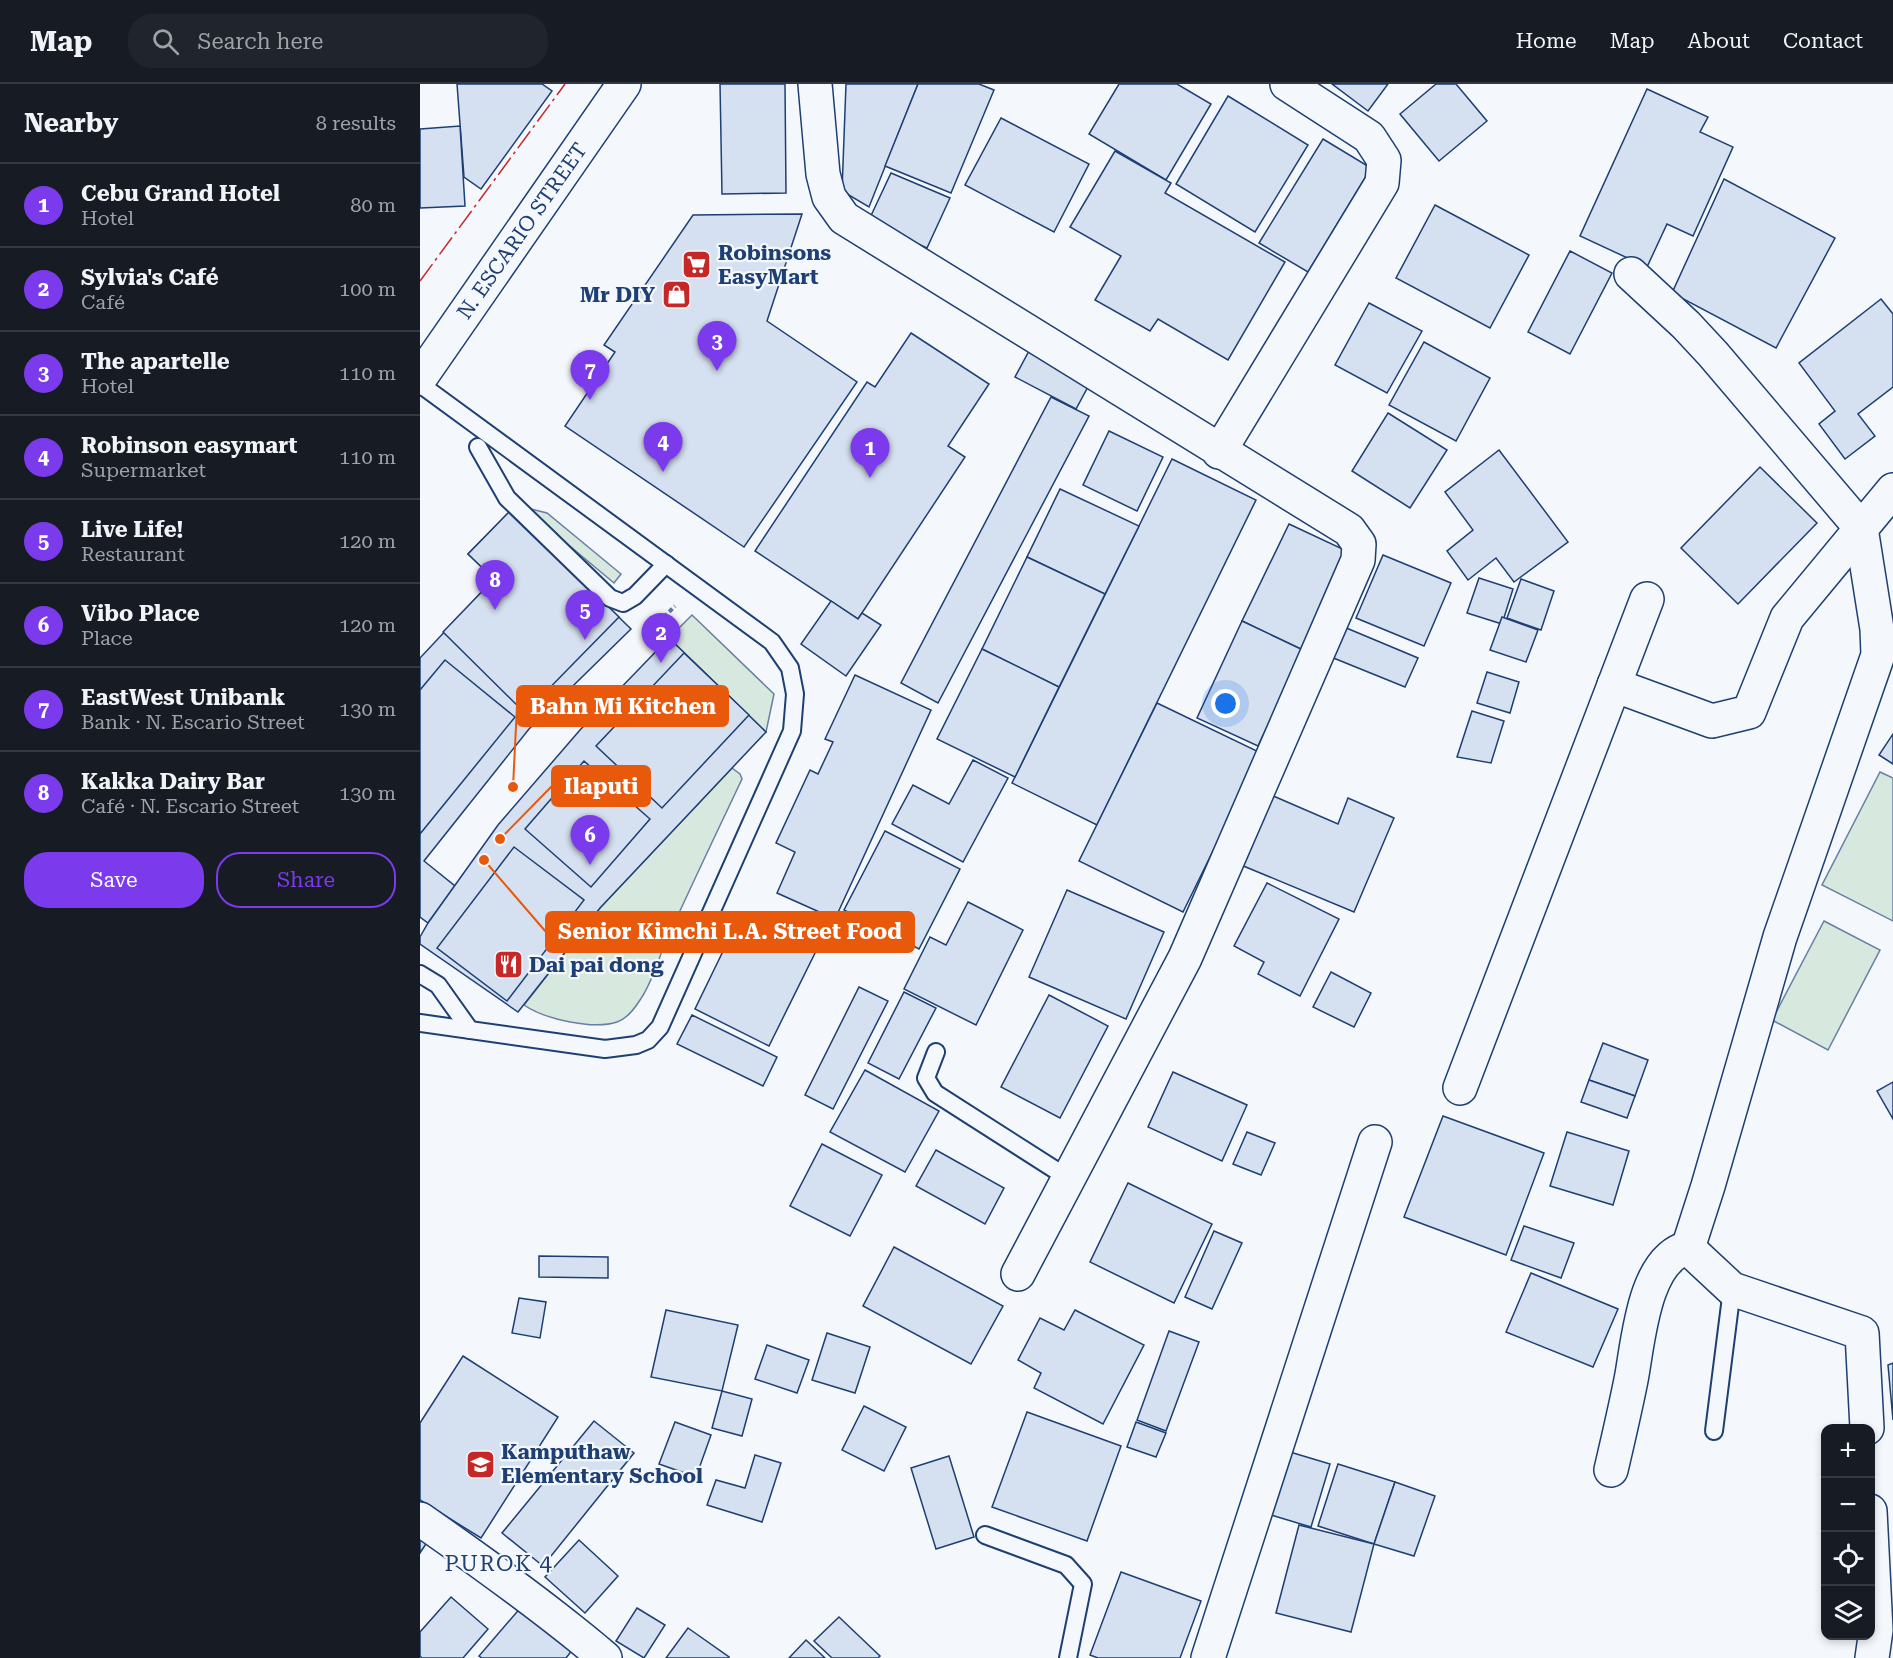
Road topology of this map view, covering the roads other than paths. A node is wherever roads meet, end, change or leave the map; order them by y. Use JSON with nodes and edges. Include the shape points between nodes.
{"nodes":[{"id":1,"x":624,"y":84,"type":"edge"},
{"id":2,"x":815,"y":84,"type":"edge"},
{"id":3,"x":1287,"y":84,"type":"edge"},
{"id":4,"x":1632,"y":274,"type":"dead end"},
{"id":5,"x":420,"y":378,"type":"edge"},
{"id":6,"x":420,"y":384,"type":"edge"},
{"id":7,"x":478,"y":447,"type":"dead end"},
{"id":8,"x":1219,"y":452,"type":"junction"},
{"id":9,"x":1893,"y":490,"type":"edge"},
{"id":10,"x":1861,"y":528,"type":"junction"},
{"id":11,"x":666,"y":564,"type":"junction"},
{"id":12,"x":1647,"y":599,"type":"dead end"},
{"id":13,"x":1885,"y":633,"type":"edge"},
{"id":14,"x":1614,"y":685,"type":"junction"},
{"id":15,"x":420,"y":974,"type":"edge"},
{"id":16,"x":420,"y":1023,"type":"edge"},
{"id":17,"x":470,"y":1030,"type":"junction"},
{"id":18,"x":936,"y":1052,"type":"dead end"},
{"id":19,"x":1460,"y":1088,"type":"dead end"},
{"id":20,"x":1375,"y":1142,"type":"dead end"},
{"id":21,"x":1068,"y":1178,"type":"junction"},
{"id":22,"x":1688,"y":1248,"type":"junction"},
{"id":23,"x":1018,"y":1274,"type":"dead end"},
{"id":24,"x":1732,"y":1289,"type":"junction"},
{"id":25,"x":1867,"y":1424,"type":"edge"},
{"id":26,"x":1714,"y":1431,"type":"dead end"},
{"id":27,"x":1611,"y":1470,"type":"dead end"},
{"id":28,"x":420,"y":1519,"type":"edge"},
{"id":29,"x":1871,"y":1532,"type":"edge"},
{"id":30,"x":985,"y":1535,"type":"dead end"},
{"id":31,"x":605,"y":1658,"type":"edge"},
{"id":32,"x":1068,"y":1658,"type":"edge"},
{"id":33,"x":1208,"y":1658,"type":"edge"},
{"id":34,"x":1872,"y":1658,"type":"edge"}],
"edges":[{"from":1,"to":5,"type":"street","name":"N. ESCARIO STREET"},
{"from":2,"to":8,"type":"street","via":[[823,174],[829,197],[844,218]]},
{"from":3,"to":8,"type":"street","via":[[1369,137],[1384,160],[1382,183]]},
{"from":4,"to":10,"type":"street","via":[[1713,354]]},
{"from":6,"to":11,"type":"lane"},
{"from":7,"to":11,"type":"lane","via":[[507,498],[610,598],[623,603],[635,596]]},
{"from":8,"to":21,"type":"street","via":[[1349,530],[1359,544],[1358,560],[1185,958]]},
{"from":9,"to":10,"type":"street"},
{"from":10,"to":13,"type":"street"},
{"from":10,"to":14,"type":"street","via":[[1787,618],[1749,712],[1712,721]]},
{"from":11,"to":17,"type":"lane","via":[[772,642],[790,668],[795,694],[792,731],[660,1027],[648,1040],[636,1046],[605,1049]]},
{"from":12,"to":14,"type":"street"},
{"from":13,"to":22,"type":"street","via":[[1780,937]]},
{"from":14,"to":19,"type":"street"},
{"from":15,"to":17,"type":"lane","via":[[438,985]]},
{"from":16,"to":17,"type":"lane"},
{"from":18,"to":21,"type":"lane","via":[[926,1078],[935,1093]]},
{"from":20,"to":33,"type":"street"},
{"from":21,"to":23,"type":"street"},
{"from":22,"to":24,"type":"street"},
{"from":22,"to":27,"type":"street","via":[[1678,1250],[1667,1260],[1648,1297]]},
{"from":24,"to":25,"type":"street","via":[[1863,1333]]},
{"from":24,"to":26,"type":"lane"},
{"from":28,"to":31,"type":"street"},
{"from":29,"to":34,"type":"street","via":[[1876,1629]]},
{"from":30,"to":32,"type":"lane","via":[[1066,1565],[1083,1584]]}]}
